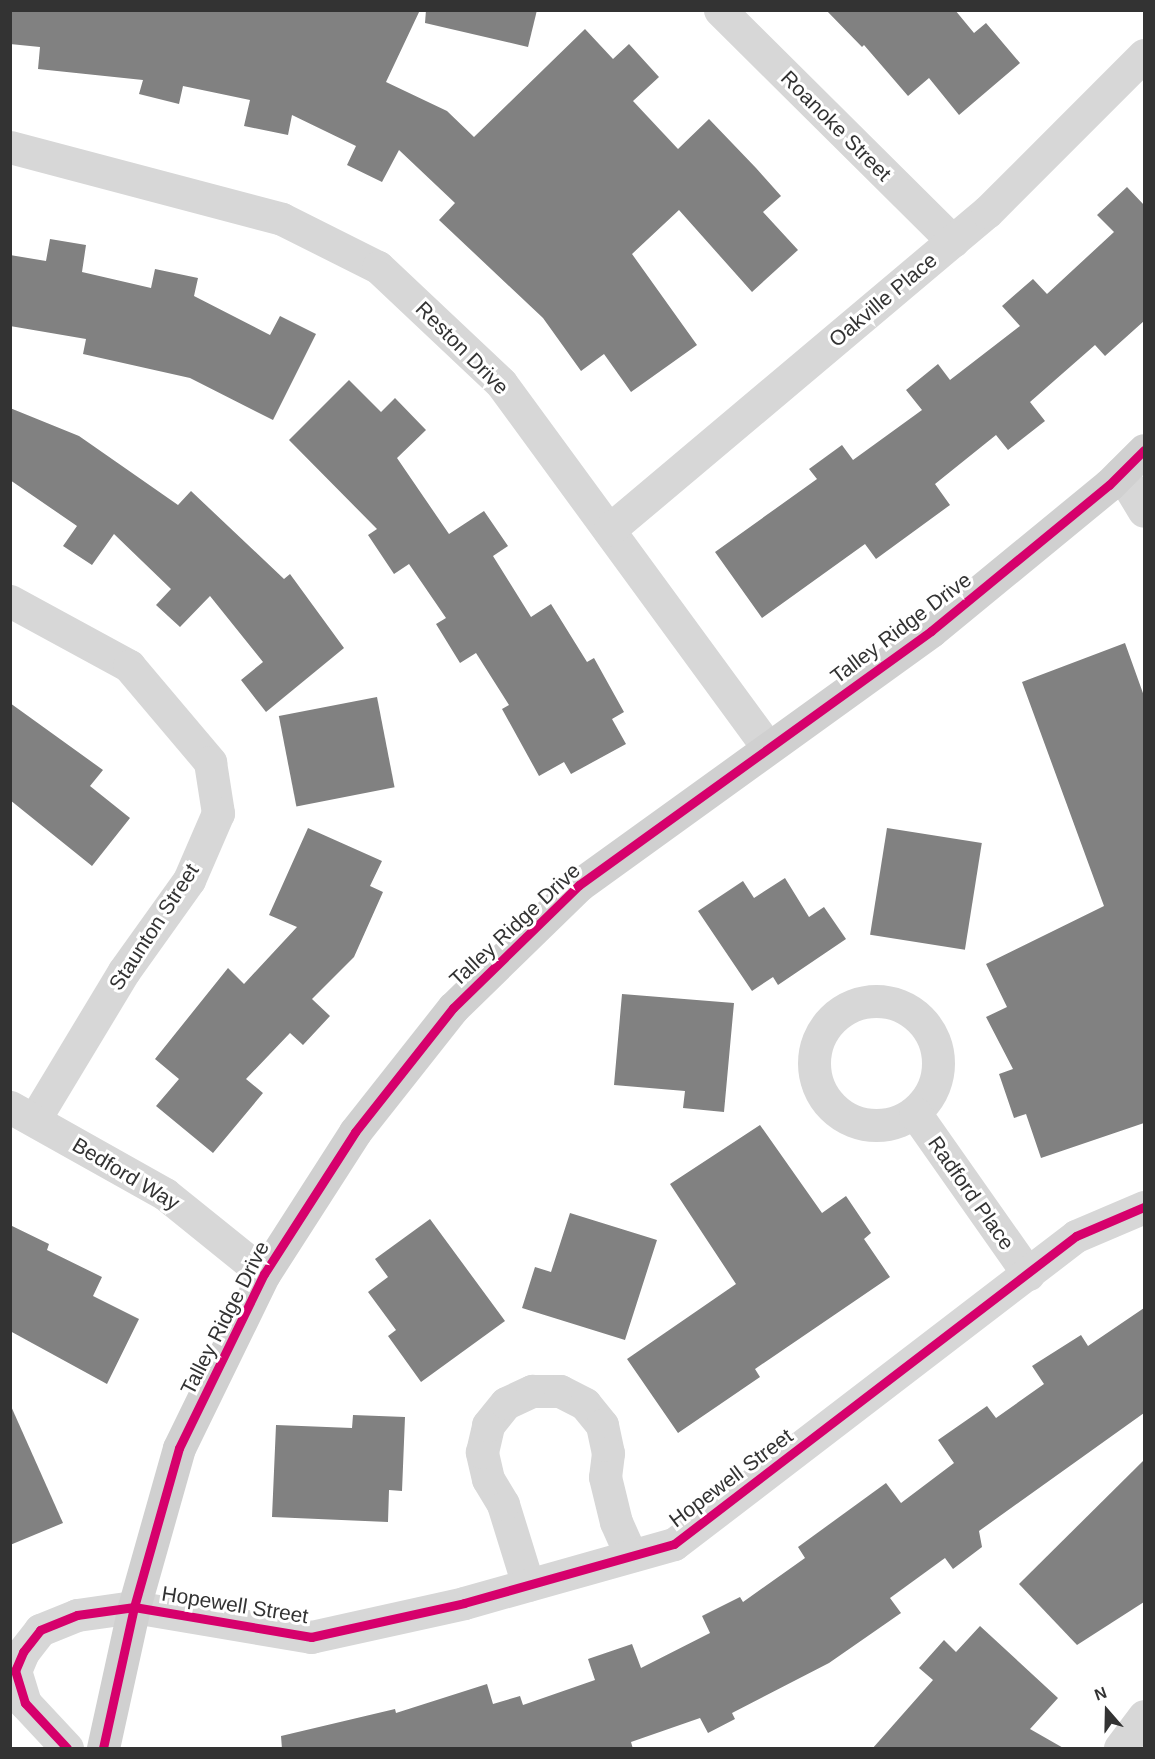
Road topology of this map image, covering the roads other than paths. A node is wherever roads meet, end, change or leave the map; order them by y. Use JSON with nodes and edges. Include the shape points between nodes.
{"nodes":[{"id":1,"x":720,"y":10,"type":"edge"},
{"id":2,"x":1144,"y":55,"type":"edge"},
{"id":3,"x":10,"y":147,"type":"edge"},
{"id":4,"x":953,"y":241,"type":"junction"},
{"id":5,"x":1144,"y":450,"type":"edge"},
{"id":6,"x":1121,"y":473,"type":"junction"},
{"id":7,"x":1144,"y":511,"type":"edge"},
{"id":8,"x":609,"y":530,"type":"junction"},
{"id":9,"x":10,"y":601,"type":"edge"},
{"id":10,"x":768,"y":748,"type":"junction"},
{"id":11,"x":22,"y":1113,"type":"edge"},
{"id":12,"x":915,"y":1113,"type":"dead end"},
{"id":13,"x":1144,"y":1207,"type":"edge"},
{"id":14,"x":264,"y":1274,"type":"junction"},
{"id":15,"x":1028,"y":1274,"type":"junction"},
{"id":16,"x":631,"y":1556,"type":"junction"},
{"id":17,"x":528,"y":1585,"type":"junction"},
{"id":18,"x":134,"y":1607,"type":"junction"},
{"id":19,"x":1144,"y":1716,"type":"edge"},
{"id":20,"x":67,"y":1749,"type":"edge"},
{"id":21,"x":103,"y":1749,"type":"edge"},
{"id":22,"x":1120,"y":1749,"type":"edge"}],
"edges":[{"from":1,"to":4,"type":"street","name":"Roanoke Street"},
{"from":2,"to":4,"type":"street","name":"Oakville Place"},
{"from":3,"to":8,"type":"street","name":"Reston Drive","via":[[282,219],[378,267],[501,383]]},
{"from":4,"to":8,"type":"street","name":"Oakville Place"},
{"from":5,"to":6,"type":"street","name":"Talley Ridge Drive"},
{"from":6,"to":7,"type":"street"},
{"from":6,"to":10,"type":"street","name":"Talley Ridge Drive","via":[[931,631]]},
{"from":8,"to":10,"type":"street","name":"Reston Drive"},
{"from":9,"to":11,"type":"street","name":"Staunton Street","via":[[129,666],[210,762],[218,813],[189,880]]},
{"from":10,"to":14,"type":"street","name":"Talley Ridge Drive","via":[[579,885],[453,1008],[355,1132]]},
{"from":11,"to":14,"type":"street","name":"Bedford Way","via":[[165,1194]]},
{"from":12,"to":15,"type":"street","name":"Radford Place"},
{"from":13,"to":15,"type":"street","name":"Hopewell Street","via":[[1076,1236]]},
{"from":14,"to":18,"type":"street","name":"Talley Ridge Drive","via":[[179,1448]]},
{"from":15,"to":16,"type":"street","name":"Hopewell Street","via":[[674,1544]]},
{"from":16,"to":17,"type":"street","name":"Hopewell Street"},
{"from":16,"to":17,"type":"street","via":[[616,1522],[605,1477],[608,1453],[603,1425],[585,1404],[560,1391],[532,1391],[506,1403],[488,1425],[482,1452],[488,1479],[503,1504]]},
{"from":17,"to":18,"type":"street","name":"Hopewell Street","via":[[311,1637]]},
{"from":18,"to":20,"type":"street","via":[[77,1615],[40,1630],[22,1652],[15,1671],[25,1703]]},
{"from":18,"to":21,"type":"street","name":"Talley Ridge Drive"},
{"from":19,"to":22,"type":"street"}]}
